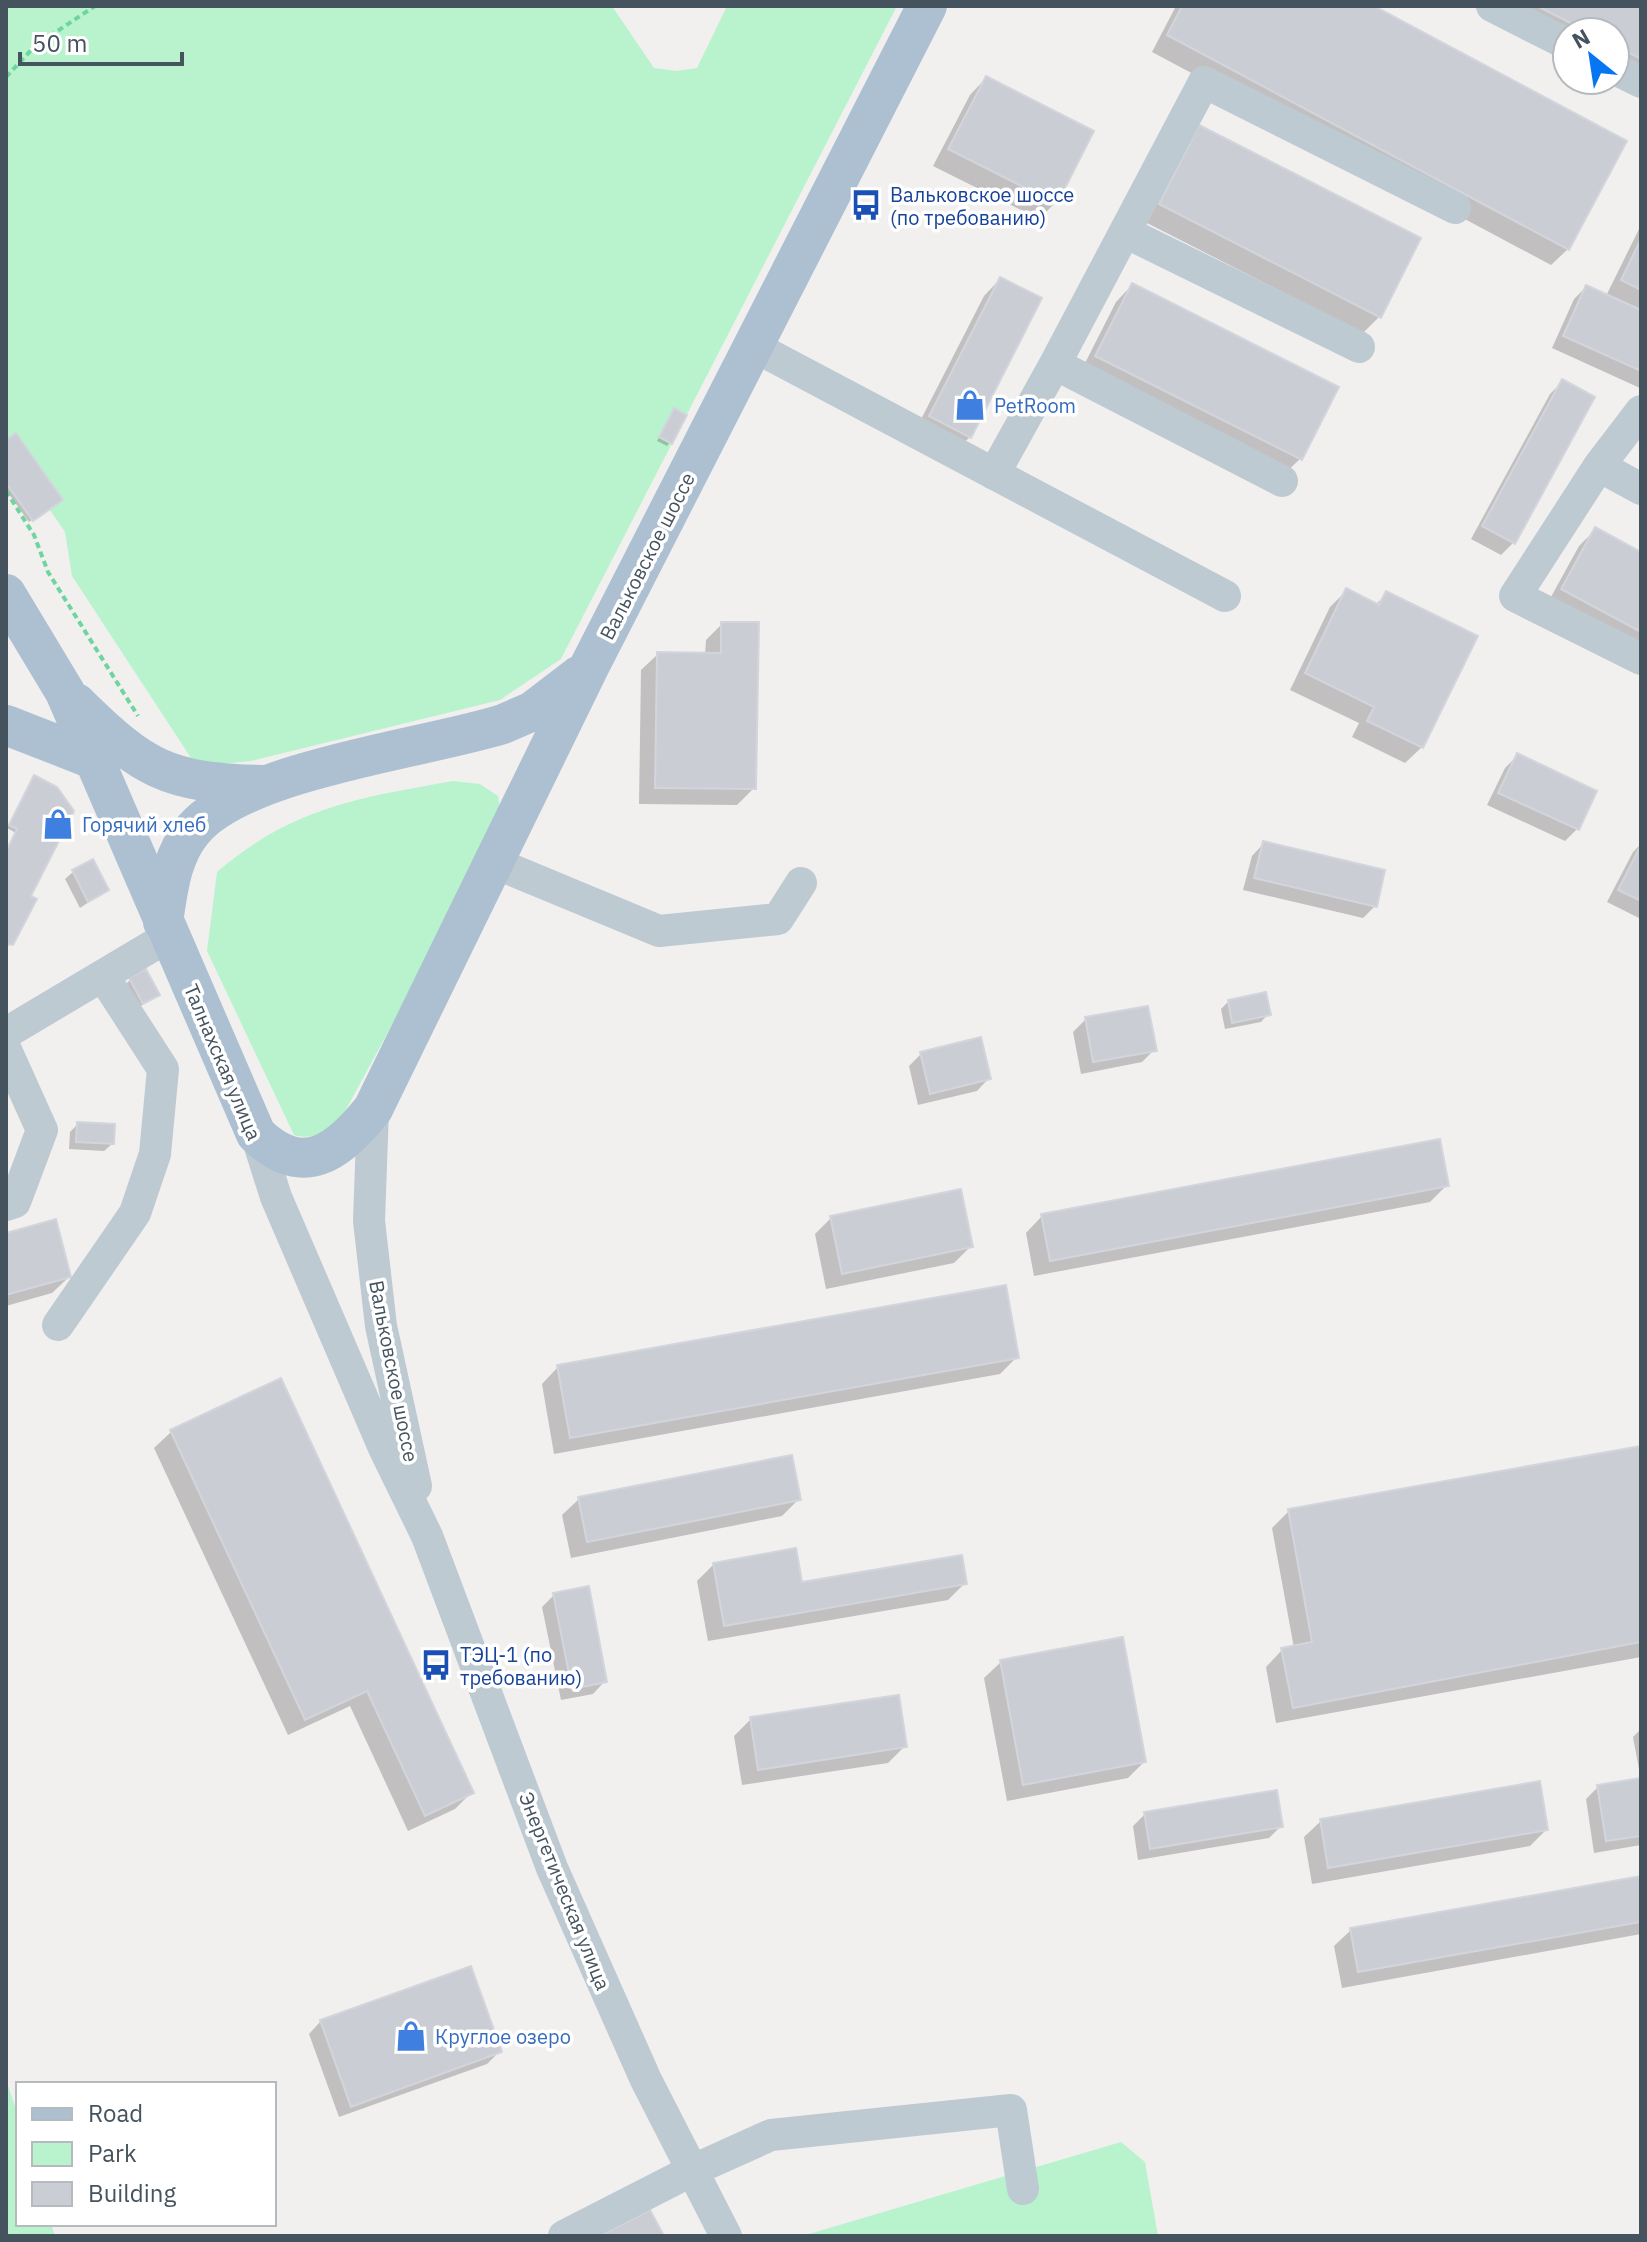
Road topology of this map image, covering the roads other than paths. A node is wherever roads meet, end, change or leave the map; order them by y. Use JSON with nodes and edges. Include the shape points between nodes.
{"nodes":[{"id":1,"x":927,"y":6,"type":"edge"},
{"id":2,"x":1492,"y":6,"type":"edge"},
{"id":3,"x":1551,"y":36,"type":"edge"},
{"id":4,"x":1455,"y":208,"type":"dead end"},
{"id":5,"x":1125,"y":232,"type":"junction"},
{"id":6,"x":753,"y":346,"type":"junction"},
{"id":7,"x":1359,"y":347,"type":"dead end"},
{"id":8,"x":1055,"y":364,"type":"junction"},
{"id":9,"x":1641,"y":411,"type":"edge"},
{"id":10,"x":1599,"y":466,"type":"junction"},
{"id":11,"x":994,"y":474,"type":"junction"},
{"id":12,"x":1282,"y":481,"type":"dead end"},
{"id":13,"x":1641,"y":489,"type":"edge"},
{"id":14,"x":6,"y":594,"type":"edge"},
{"id":15,"x":1225,"y":596,"type":"dead end"},
{"id":16,"x":1641,"y":659,"type":"edge"},
{"id":17,"x":589,"y":667,"type":"junction"},
{"id":18,"x":65,"y":692,"type":"junction"},
{"id":19,"x":6,"y":725,"type":"edge"},
{"id":20,"x":486,"y":741,"type":"junction"},
{"id":21,"x":93,"y":759,"type":"junction"},
{"id":22,"x":262,"y":785,"type":"junction"},
{"id":23,"x":520,"y":809,"type":"junction"},
{"id":24,"x":495,"y":863,"type":"junction"},
{"id":25,"x":801,"y":883,"type":"dead end"},
{"id":26,"x":166,"y":929,"type":"junction"},
{"id":27,"x":103,"y":976,"type":"junction"},
{"id":28,"x":6,"y":1033,"type":"edge"},
{"id":29,"x":6,"y":1050,"type":"edge"},
{"id":30,"x":373,"y":1109,"type":"junction"},
{"id":31,"x":260,"y":1149,"type":"junction"},
{"id":32,"x":6,"y":1205,"type":"edge"},
{"id":33,"x":58,"y":1325,"type":"dead end"},
{"id":34,"x":427,"y":1536,"type":"junction"},
{"id":35,"x":691,"y":2171,"type":"junction"},
{"id":36,"x":1023,"y":2189,"type":"dead end"},
{"id":37,"x":564,"y":2236,"type":"edge"},
{"id":38,"x":726,"y":2236,"type":"edge"}],
"edges":[{"from":1,"to":6,"type":"main road","name":"Вальковское шоссе"},
{"from":2,"to":3,"type":"street"},
{"from":4,"to":5,"type":"street","via":[[1204,82]]},
{"from":5,"to":7,"type":"street"},
{"from":5,"to":8,"type":"street"},
{"from":6,"to":11,"type":"street"},
{"from":6,"to":17,"type":"main road","name":"Вальковское шоссе"},
{"from":8,"to":11,"type":"street"},
{"from":8,"to":12,"type":"street"},
{"from":9,"to":10,"type":"street"},
{"from":10,"to":13,"type":"street"},
{"from":10,"to":16,"type":"street","via":[[1515,596]]},
{"from":11,"to":15,"type":"street"},
{"from":14,"to":18,"type":"main road","name":"Талнахская улица"},
{"from":17,"to":20,"type":"main road","via":[[561,693]]},
{"from":17,"to":23,"type":"main road","name":"Вальковское шоссе"},
{"from":18,"to":21,"type":"main road","name":"Талнахская улица"},
{"from":18,"to":22,"type":"main road","via":[[122,748],[153,768],[211,784]]},
{"from":19,"to":21,"type":"main road"},
{"from":20,"to":22,"type":"main road","via":[[383,754]]},
{"from":20,"to":23,"type":"main road","via":[[511,758]]},
{"from":21,"to":26,"type":"main road","name":"Талнахская улица"},
{"from":22,"to":26,"type":"main road","via":[[193,829],[169,880]]},
{"from":23,"to":24,"type":"main road","name":"Вальковское шоссе"},
{"from":24,"to":25,"type":"street","via":[[659,931],[778,919]]},
{"from":24,"to":30,"type":"main road","name":"Вальковское шоссе"},
{"from":26,"to":27,"type":"street"},
{"from":26,"to":31,"type":"main road","name":"Талнахская улица"},
{"from":27,"to":28,"type":"street"},
{"from":27,"to":33,"type":"street","via":[[163,1069],[155,1154],[135,1213]]},
{"from":29,"to":32,"type":"street","via":[[42,1130],[15,1202]]},
{"from":30,"to":31,"type":"main road","name":"Вальковское шоссе","via":[[347,1138],[321,1154],[288,1158]]},
{"from":30,"to":34,"type":"street","name":"Вальковское шоссе","via":[[369,1221],[381,1326]]},
{"from":31,"to":34,"type":"street","name":"Талнахская улица","via":[[384,1448]]},
{"from":34,"to":35,"type":"street","name":"Энергетическая улица","via":[[552,1868]]},
{"from":35,"to":36,"type":"street","via":[[771,2135],[1011,2110]]},
{"from":35,"to":37,"type":"street"},
{"from":35,"to":38,"type":"street","name":"Энергетическая улица"}]}
